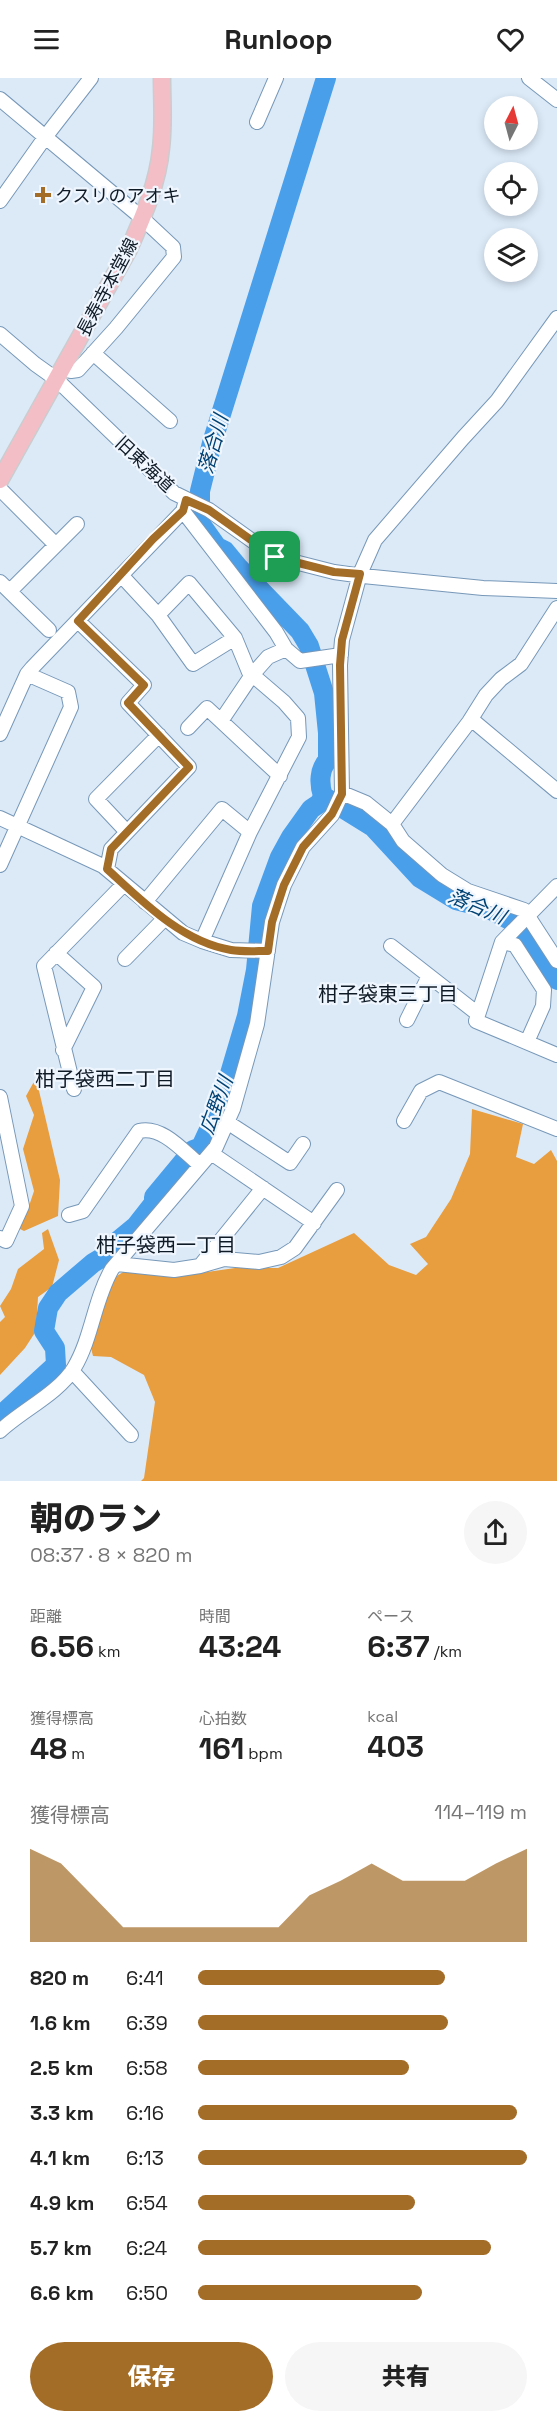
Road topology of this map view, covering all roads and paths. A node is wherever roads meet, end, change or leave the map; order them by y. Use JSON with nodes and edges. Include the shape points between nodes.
{"nodes":[{"id":1,"x":91,"y":78,"type":"edge"},
{"id":2,"x":162,"y":78,"type":"edge"},
{"id":3,"x":276,"y":78,"type":"edge"},
{"id":4,"x":529,"y":78,"type":"edge"},
{"id":5,"x":0,"y":99,"type":"edge"},
{"id":6,"x":557,"y":100,"type":"edge"},
{"id":7,"x":257,"y":122,"type":"dead end"},
{"id":8,"x":46,"y":136,"type":"junction"},
{"id":9,"x":0,"y":201,"type":"edge"},
{"id":10,"x":142,"y":218,"type":"junction"},
{"id":11,"x":557,"y":318,"type":"edge"},
{"id":12,"x":0,"y":334,"type":"edge"},
{"id":13,"x":93,"y":353,"type":"junction"},
{"id":14,"x":60,"y":373,"type":"junction"},
{"id":15,"x":170,"y":421,"type":"dead end"},
{"id":16,"x":0,"y":480,"type":"edge"},
{"id":17,"x":0,"y":489,"type":"edge"},
{"id":18,"x":187,"y":504,"type":"junction"},
{"id":19,"x":76,"y":524,"type":"dead end"},
{"id":20,"x":56,"y":545,"type":"junction"},
{"id":21,"x":360,"y":574,"type":"junction"},
{"id":22,"x":121,"y":575,"type":"junction"},
{"id":23,"x":5,"y":587,"type":"edge"},
{"id":24,"x":557,"y":591,"type":"edge"},
{"id":25,"x":557,"y":608,"type":"edge"},
{"id":26,"x":158,"y":615,"type":"junction"},
{"id":27,"x":78,"y":621,"type":"junction"},
{"id":28,"x":49,"y":630,"type":"dead end"},
{"id":29,"x":235,"y":638,"type":"junction"},
{"id":30,"x":286,"y":649,"type":"junction"},
{"id":31,"x":341,"y":655,"type":"junction"},
{"id":32,"x":27,"y":674,"type":"junction"},
{"id":33,"x":252,"y":675,"type":"junction"},
{"id":34,"x":471,"y":719,"type":"junction"},
{"id":35,"x":220,"y":721,"type":"junction"},
{"id":36,"x":188,"y":728,"type":"dead end"},
{"id":37,"x":0,"y":734,"type":"edge"},
{"id":38,"x":159,"y":735,"type":"junction"},
{"id":39,"x":280,"y":776,"type":"junction"},
{"id":40,"x":557,"y":791,"type":"edge"},
{"id":41,"x":342,"y":794,"type":"junction"},
{"id":42,"x":0,"y":818,"type":"edge"},
{"id":43,"x":392,"y":824,"type":"junction"},
{"id":44,"x":16,"y":826,"type":"junction"},
{"id":45,"x":127,"y":832,"type":"junction"},
{"id":46,"x":250,"y":832,"type":"junction"},
{"id":47,"x":0,"y":864,"type":"edge"},
{"id":48,"x":107,"y":869,"type":"junction"},
{"id":49,"x":123,"y":885,"type":"junction"},
{"id":50,"x":557,"y":886,"type":"edge"},
{"id":51,"x":145,"y":902,"type":"junction"},
{"id":52,"x":528,"y":916,"type":"junction"},
{"id":53,"x":165,"y":918,"type":"junction"},
{"id":54,"x":202,"y":941,"type":"junction"},
{"id":55,"x":502,"y":942,"type":"junction"},
{"id":56,"x":391,"y":946,"type":"dead end"},
{"id":57,"x":268,"y":951,"type":"junction"},
{"id":58,"x":56,"y":953,"type":"junction"},
{"id":59,"x":125,"y":959,"type":"dead end"},
{"id":60,"x":557,"y":961,"type":"edge"},
{"id":61,"x":429,"y":976,"type":"junction"},
{"id":62,"x":478,"y":1014,"type":"junction"},
{"id":63,"x":407,"y":1020,"type":"dead end"},
{"id":64,"x":526,"y":1042,"type":"junction"},
{"id":65,"x":63,"y":1050,"type":"junction"},
{"id":66,"x":557,"y":1055,"type":"edge"},
{"id":67,"x":74,"y":1089,"type":"dead end"},
{"id":68,"x":0,"y":1097,"type":"edge"},
{"id":69,"x":404,"y":1121,"type":"dead end"},
{"id":70,"x":227,"y":1122,"type":"junction"},
{"id":71,"x":2,"y":1123,"type":"edge"},
{"id":72,"x":557,"y":1129,"type":"edge"},
{"id":73,"x":303,"y":1144,"type":"dead end"},
{"id":74,"x":211,"y":1153,"type":"junction"},
{"id":75,"x":200,"y":1165,"type":"junction"},
{"id":76,"x":263,"y":1188,"type":"junction"},
{"id":77,"x":337,"y":1190,"type":"dead end"},
{"id":78,"x":69,"y":1215,"type":"dead end"},
{"id":79,"x":314,"y":1223,"type":"junction"},
{"id":80,"x":2,"y":1244,"type":"edge"},
{"id":81,"x":117,"y":1264,"type":"junction"},
{"id":82,"x":200,"y":1266,"type":"junction"},
{"id":83,"x":72,"y":1371,"type":"junction"},
{"id":84,"x":0,"y":1431,"type":"edge"},
{"id":85,"x":131,"y":1435,"type":"dead end"}],
"edges":[{"from":1,"to":8,"type":"street"},
{"from":2,"to":10,"type":"main road","name":"長寿寺本堂線","via":[[161,150]]},
{"from":3,"to":7,"type":"street"},
{"from":4,"to":6,"type":"street"},
{"from":5,"to":8,"type":"street"},
{"from":8,"to":9,"type":"street"},
{"from":8,"to":10,"type":"street"},
{"from":10,"to":13,"type":"street","via":[[173,247],[174,257]]},
{"from":10,"to":14,"type":"main road","name":"長寿寺本堂線","via":[[129,249]]},
{"from":11,"to":21,"type":"street","via":[[497,401],[375,540]]},
{"from":12,"to":14,"type":"street","name":"旧東海道","via":[[35,364]]},
{"from":13,"to":14,"type":"street","via":[[78,370]]},
{"from":13,"to":15,"type":"street"},
{"from":14,"to":16,"type":"main road","name":"長寿寺本堂線"},
{"from":14,"to":18,"type":"street","name":"旧東海道"},
{"from":17,"to":20,"type":"street"},
{"from":18,"to":21,"type":"street","name":"旧東海道","via":[[209,510],[275,557],[334,572]]},
{"from":18,"to":22,"type":"street"},
{"from":18,"to":30,"type":"street"},
{"from":19,"to":20,"type":"street"},
{"from":20,"to":23,"type":"street"},
{"from":21,"to":24,"type":"street","name":"旧東海道","via":[[483,588]]},
{"from":21,"to":31,"type":"street"},
{"from":22,"to":26,"type":"street"},
{"from":22,"to":27,"type":"street"},
{"from":23,"to":28,"type":"street"},
{"from":25,"to":34,"type":"street","via":[[521,664],[486,695]]},
{"from":26,"to":29,"type":"street","via":[[193,664]]},
{"from":26,"to":29,"type":"street","via":[[189,583]]},
{"from":27,"to":32,"type":"street"},
{"from":27,"to":38,"type":"street","via":[[144,685],[128,703]]},
{"from":29,"to":33,"type":"street"},
{"from":30,"to":31,"type":"street","via":[[300,661]]},
{"from":30,"to":33,"type":"street","via":[[268,657]]},
{"from":31,"to":41,"type":"street"},
{"from":32,"to":37,"type":"street"},
{"from":32,"to":44,"type":"street","via":[[68,692],[71,707]]},
{"from":33,"to":35,"type":"street"},
{"from":33,"to":39,"type":"street","via":[[298,718],[299,738]]},
{"from":34,"to":40,"type":"street"},
{"from":34,"to":43,"type":"street"},
{"from":35,"to":36,"type":"street","via":[[207,708]]},
{"from":35,"to":39,"type":"street"},
{"from":38,"to":45,"type":"street","via":[[189,767]]},
{"from":38,"to":45,"type":"street","via":[[96,799]]},
{"from":39,"to":46,"type":"street"},
{"from":41,"to":43,"type":"street","via":[[366,802]]},
{"from":41,"to":57,"type":"street","via":[[332,814],[303,847],[284,885]]},
{"from":42,"to":44,"type":"street"},
{"from":43,"to":52,"type":"street","via":[[403,841],[442,875],[468,891],[524,910]]},
{"from":44,"to":47,"type":"street"},
{"from":44,"to":48,"type":"street"},
{"from":45,"to":48,"type":"street","via":[[111,849]]},
{"from":46,"to":51,"type":"street","via":[[222,809]]},
{"from":46,"to":54,"type":"street"},
{"from":48,"to":49,"type":"street"},
{"from":49,"to":51,"type":"street"},
{"from":49,"to":58,"type":"street"},
{"from":50,"to":52,"type":"street"},
{"from":51,"to":53,"type":"street"},
{"from":52,"to":55,"type":"street"},
{"from":52,"to":60,"type":"street"},
{"from":53,"to":54,"type":"street","via":[[183,933]]},
{"from":53,"to":59,"type":"street"},
{"from":54,"to":57,"type":"street","via":[[231,950]]},
{"from":55,"to":62,"type":"street"},
{"from":55,"to":64,"type":"street","via":[[515,945],[544,990],[543,1006]]},
{"from":56,"to":61,"type":"street"},
{"from":57,"to":70,"type":"street","via":[[257,1024]]},
{"from":58,"to":65,"type":"street","via":[[44,966]]},
{"from":58,"to":65,"type":"street","via":[[94,987]]},
{"from":61,"to":62,"type":"street"},
{"from":61,"to":63,"type":"street"},
{"from":62,"to":64,"type":"street","via":[[476,1021]]},
{"from":64,"to":66,"type":"street"},
{"from":65,"to":67,"type":"street"},
{"from":68,"to":71,"type":"street"},
{"from":69,"to":72,"type":"street","via":[[421,1091],[439,1082]]},
{"from":70,"to":73,"type":"street","via":[[290,1163]]},
{"from":70,"to":74,"type":"street"},
{"from":71,"to":80,"type":"street","via":[[22,1206]]},
{"from":74,"to":75,"type":"street"},
{"from":74,"to":76,"type":"street"},
{"from":75,"to":78,"type":"street","via":[[166,1137],[148,1129],[139,1131],[83,1211]]},
{"from":75,"to":81,"type":"street"},
{"from":76,"to":79,"type":"street"},
{"from":76,"to":82,"type":"street"},
{"from":77,"to":79,"type":"street"},
{"from":79,"to":82,"type":"street","via":[[295,1248],[282,1257],[259,1262],[224,1259]]},
{"from":81,"to":82,"type":"street","via":[[174,1270]]},
{"from":81,"to":83,"type":"street","via":[[103,1284]]},
{"from":83,"to":84,"type":"street"},
{"from":83,"to":85,"type":"street"}]}
